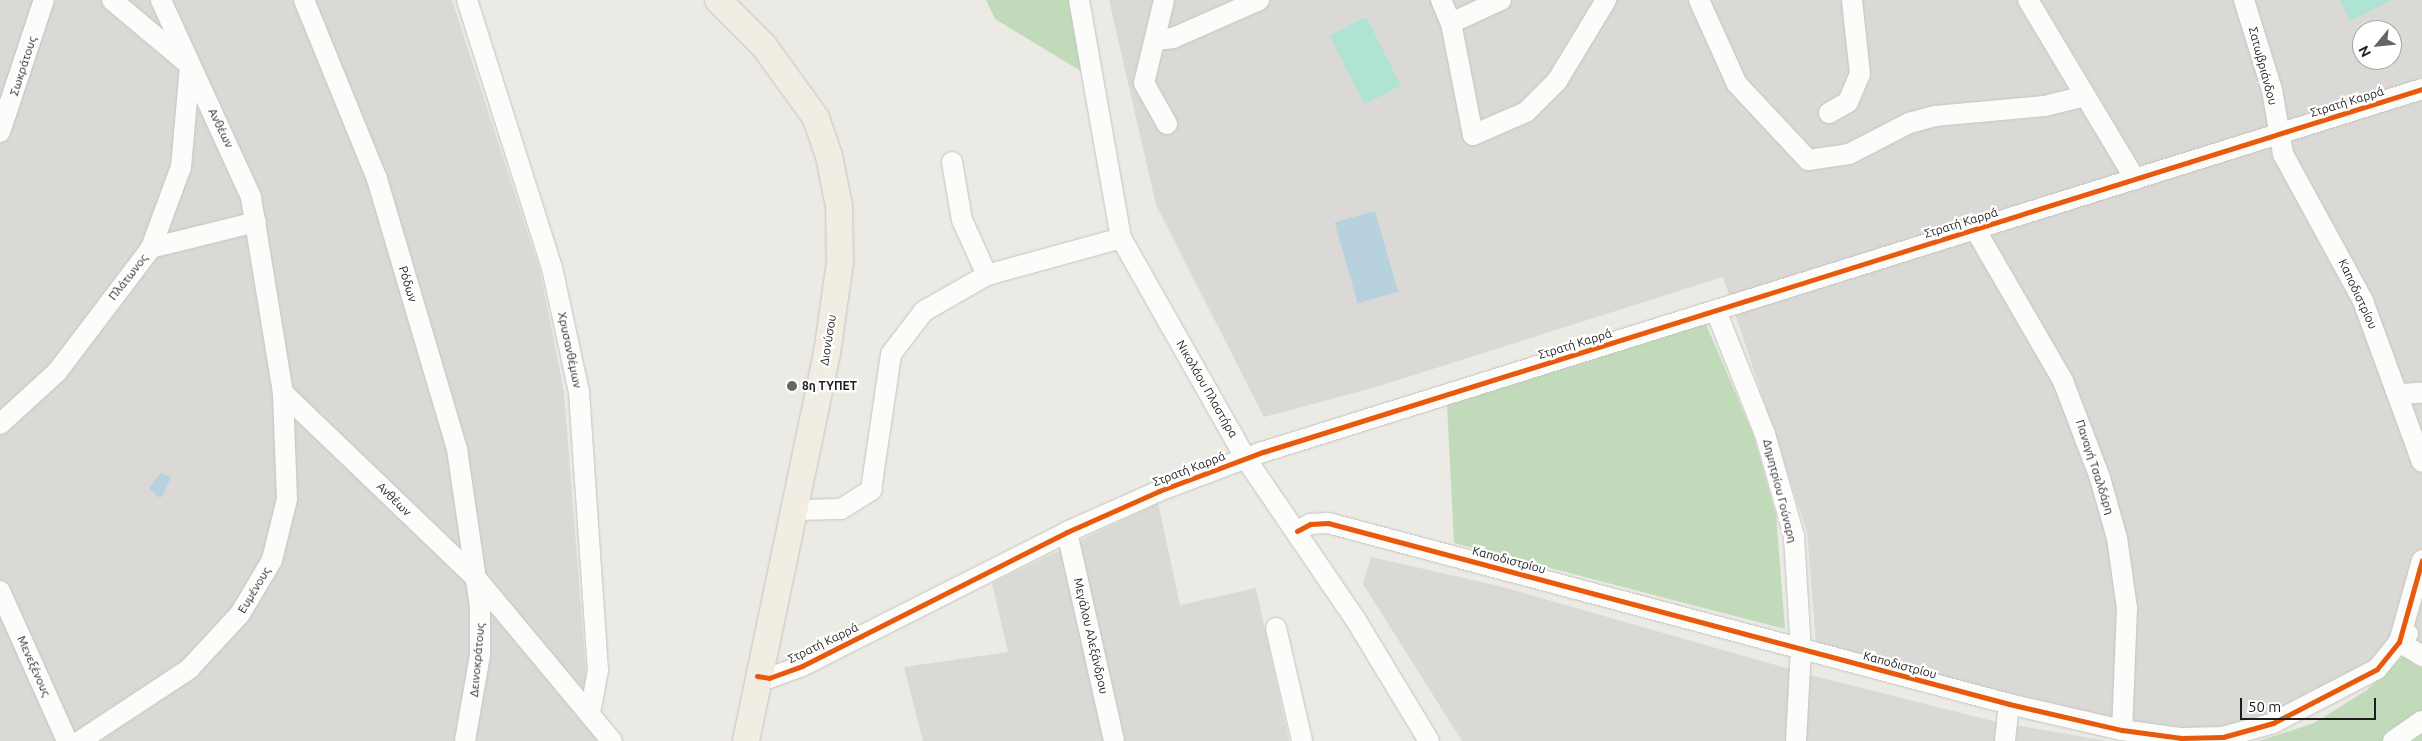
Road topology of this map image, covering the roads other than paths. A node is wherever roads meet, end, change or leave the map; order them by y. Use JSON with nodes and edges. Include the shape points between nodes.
{"nodes":[{"id":1,"x":44,"y":0,"type":"edge"},
{"id":2,"x":112,"y":0,"type":"edge"},
{"id":3,"x":161,"y":0,"type":"edge"},
{"id":4,"x":304,"y":0,"type":"edge"},
{"id":5,"x":466,"y":0,"type":"edge"},
{"id":6,"x":718,"y":0,"type":"edge"},
{"id":7,"x":1079,"y":0,"type":"edge"},
{"id":8,"x":1164,"y":0,"type":"edge"},
{"id":9,"x":1259,"y":0,"type":"edge"},
{"id":10,"x":1442,"y":0,"type":"edge"},
{"id":11,"x":1501,"y":0,"type":"edge"},
{"id":12,"x":1606,"y":0,"type":"edge"},
{"id":13,"x":1699,"y":0,"type":"edge"},
{"id":14,"x":1852,"y":0,"type":"edge"},
{"id":15,"x":2028,"y":0,"type":"edge"},
{"id":16,"x":2244,"y":0,"type":"edge"},
{"id":17,"x":1451,"y":23,"type":"junction"},
{"id":18,"x":1157,"y":40,"type":"junction"},
{"id":19,"x":190,"y":65,"type":"junction"},
{"id":20,"x":2422,"y":89,"type":"edge"},
{"id":21,"x":2082,"y":97,"type":"junction"},
{"id":22,"x":1829,"y":113,"type":"dead end"},
{"id":23,"x":1167,"y":124,"type":"dead end"},
{"id":24,"x":0,"y":132,"type":"edge"},
{"id":25,"x":2279,"y":134,"type":"junction"},
{"id":26,"x":952,"y":162,"type":"dead end"},
{"id":27,"x":2135,"y":179,"type":"junction"},
{"id":28,"x":256,"y":222,"type":"junction"},
{"id":29,"x":1975,"y":229,"type":"junction"},
{"id":30,"x":1121,"y":238,"type":"junction"},
{"id":31,"x":150,"y":248,"type":"junction"},
{"id":32,"x":987,"y":275,"type":"junction"},
{"id":33,"x":1716,"y":311,"type":"junction"},
{"id":34,"x":284,"y":392,"type":"junction"},
{"id":35,"x":2422,"y":393,"type":"edge"},
{"id":36,"x":2400,"y":394,"type":"junction"},
{"id":37,"x":0,"y":424,"type":"edge"},
{"id":38,"x":1246,"y":458,"type":"junction"},
{"id":39,"x":2422,"y":462,"type":"edge"},
{"id":40,"x":795,"y":510,"type":"junction"},
{"id":41,"x":1067,"y":532,"type":"junction"},
{"id":42,"x":1297,"y":532,"type":"junction"},
{"id":43,"x":2422,"y":560,"type":"edge"},
{"id":44,"x":476,"y":578,"type":"junction"},
{"id":45,"x":0,"y":591,"type":"edge"},
{"id":46,"x":2422,"y":619,"type":"edge"},
{"id":47,"x":1276,"y":628,"type":"dead end"},
{"id":48,"x":2399,"y":642,"type":"junction"},
{"id":49,"x":1801,"y":649,"type":"junction"},
{"id":50,"x":2422,"y":656,"type":"edge"},
{"id":51,"x":758,"y":676,"type":"junction"},
{"id":52,"x":2009,"y":704,"type":"junction"},
{"id":53,"x":590,"y":713,"type":"junction"},
{"id":54,"x":2422,"y":721,"type":"edge"},
{"id":55,"x":2122,"y":730,"type":"junction"},
{"id":56,"x":67,"y":741,"type":"edge"},
{"id":57,"x":80,"y":741,"type":"edge"},
{"id":58,"x":465,"y":741,"type":"edge"},
{"id":59,"x":612,"y":741,"type":"edge"},
{"id":60,"x":746,"y":741,"type":"edge"},
{"id":61,"x":1114,"y":741,"type":"edge"},
{"id":62,"x":1302,"y":741,"type":"edge"},
{"id":63,"x":1428,"y":741,"type":"edge"},
{"id":64,"x":1796,"y":741,"type":"edge"},
{"id":65,"x":2005,"y":741,"type":"edge"},
{"id":66,"x":2393,"y":741,"type":"edge"}],
"edges":[{"from":1,"to":24,"type":"street","name":"Σωκράτους"},
{"from":2,"to":19,"type":"street","name":"Ανθέων"},
{"from":3,"to":19,"type":"street","name":"Ανθέων"},
{"from":4,"to":44,"type":"street","name":"Ρόδων","via":[[377,180],[457,449]]},
{"from":5,"to":53,"type":"street","name":"Χρυσανθέμων","via":[[552,268],[579,392],[598,670]]},
{"from":6,"to":40,"type":"main road","name":"Διονύσου","via":[[764,46],[816,118],[830,156],[839,206],[840,262],[831,326]]},
{"from":7,"to":30,"type":"street","name":"Νικολάου Πλαστήρα"},
{"from":8,"to":18,"type":"street","via":[[1155,23]]},
{"from":9,"to":18,"type":"street","via":[[1173,38]]},
{"from":10,"to":17,"type":"street"},
{"from":11,"to":17,"type":"street"},
{"from":12,"to":17,"type":"street","via":[[1551,88],[1526,112],[1473,135]]},
{"from":13,"to":21,"type":"street","via":[[1737,84],[1808,160],[1849,154],[1901,127],[1935,116],[2045,106]]},
{"from":14,"to":22,"type":"street","via":[[1860,74],[1848,102]]},
{"from":15,"to":21,"type":"street"},
{"from":16,"to":25,"type":"street","name":"Σατωβριάνδου","via":[[2272,90]]},
{"from":18,"to":23,"type":"street","via":[[1144,83]]},
{"from":19,"to":28,"type":"street","name":"Ανθέων","via":[[242,172]]},
{"from":19,"to":31,"type":"street","name":"Πλάτωνος","via":[[181,167]]},
{"from":20,"to":25,"type":"street","name":"Στρατή Καρρά"},
{"from":21,"to":27,"type":"street"},
{"from":25,"to":27,"type":"street","name":"Στρατή Καρρά"},
{"from":25,"to":36,"type":"street","name":"Καποδιστρίου","via":[[2289,168],[2354,281]]},
{"from":26,"to":32,"type":"street","via":[[962,220]]},
{"from":27,"to":29,"type":"street","name":"Στρατή Καρρά"},
{"from":28,"to":31,"type":"street"},
{"from":28,"to":34,"type":"street","name":"Ανθέων"},
{"from":29,"to":33,"type":"street","name":"Στρατή Καρρά"},
{"from":29,"to":55,"type":"street","name":"Παναγή Τσαλδάρη","via":[[2063,381],[2100,478],[2117,538],[2127,608]]},
{"from":30,"to":32,"type":"street"},
{"from":30,"to":38,"type":"street","name":"Νικολάου Πλαστήρα"},
{"from":31,"to":37,"type":"street","name":"Πλάτωνος","via":[[57,372]]},
{"from":32,"to":40,"type":"street","via":[[924,311],[891,354],[872,490],[840,509]]},
{"from":33,"to":38,"type":"street","name":"Στρατή Καρρά"},
{"from":33,"to":49,"type":"street","name":"Δημητρίου Γούναρη","via":[[1780,482],[1794,536]]},
{"from":34,"to":44,"type":"street","name":"Ανθέων"},
{"from":34,"to":57,"type":"street","name":"Ευμένους","via":[[287,499],[272,560],[240,614],[189,669]]},
{"from":35,"to":36,"type":"street"},
{"from":36,"to":39,"type":"street","name":"Καποδιστρίου"},
{"from":38,"to":41,"type":"street","name":"Στρατή Καρρά"},
{"from":38,"to":42,"type":"street","name":"Νικολάου Πλαστήρα"},
{"from":40,"to":51,"type":"main road","name":"Διονύσου"},
{"from":41,"to":51,"type":"street","name":"Στρατή Καρρά","via":[[802,666],[769,678]]},
{"from":41,"to":61,"type":"street","name":"Μεγάλου Αλεξάνδρου"},
{"from":42,"to":49,"type":"street","name":"Καποδιστρίου","via":[[1310,524],[1328,522]]},
{"from":42,"to":63,"type":"street","name":"Νικολάου Πλαστήρα"},
{"from":43,"to":48,"type":"street","name":"Καποδιστρίου"},
{"from":44,"to":53,"type":"street","name":"Ανθέων"},
{"from":44,"to":58,"type":"street","name":"Δεινοκράτους","via":[[480,655]]},
{"from":45,"to":56,"type":"street","name":"Μενεξένους"},
{"from":46,"to":48,"type":"street"},
{"from":47,"to":62,"type":"street"},
{"from":48,"to":50,"type":"street"},
{"from":48,"to":55,"type":"street","name":"Καποδιστρίου","via":[[2377,669],[2356,682],[2246,732],[2181,738]]},
{"from":49,"to":52,"type":"street","name":"Καποδιστρίου"},
{"from":49,"to":64,"type":"street","name":"Δημητρίου Γούναρη"},
{"from":51,"to":60,"type":"main road","name":"Διονύσου"},
{"from":52,"to":55,"type":"street","name":"Καποδιστρίου"},
{"from":52,"to":65,"type":"street"},
{"from":53,"to":59,"type":"street","name":"Ανθέων"},
{"from":54,"to":66,"type":"street"}]}
